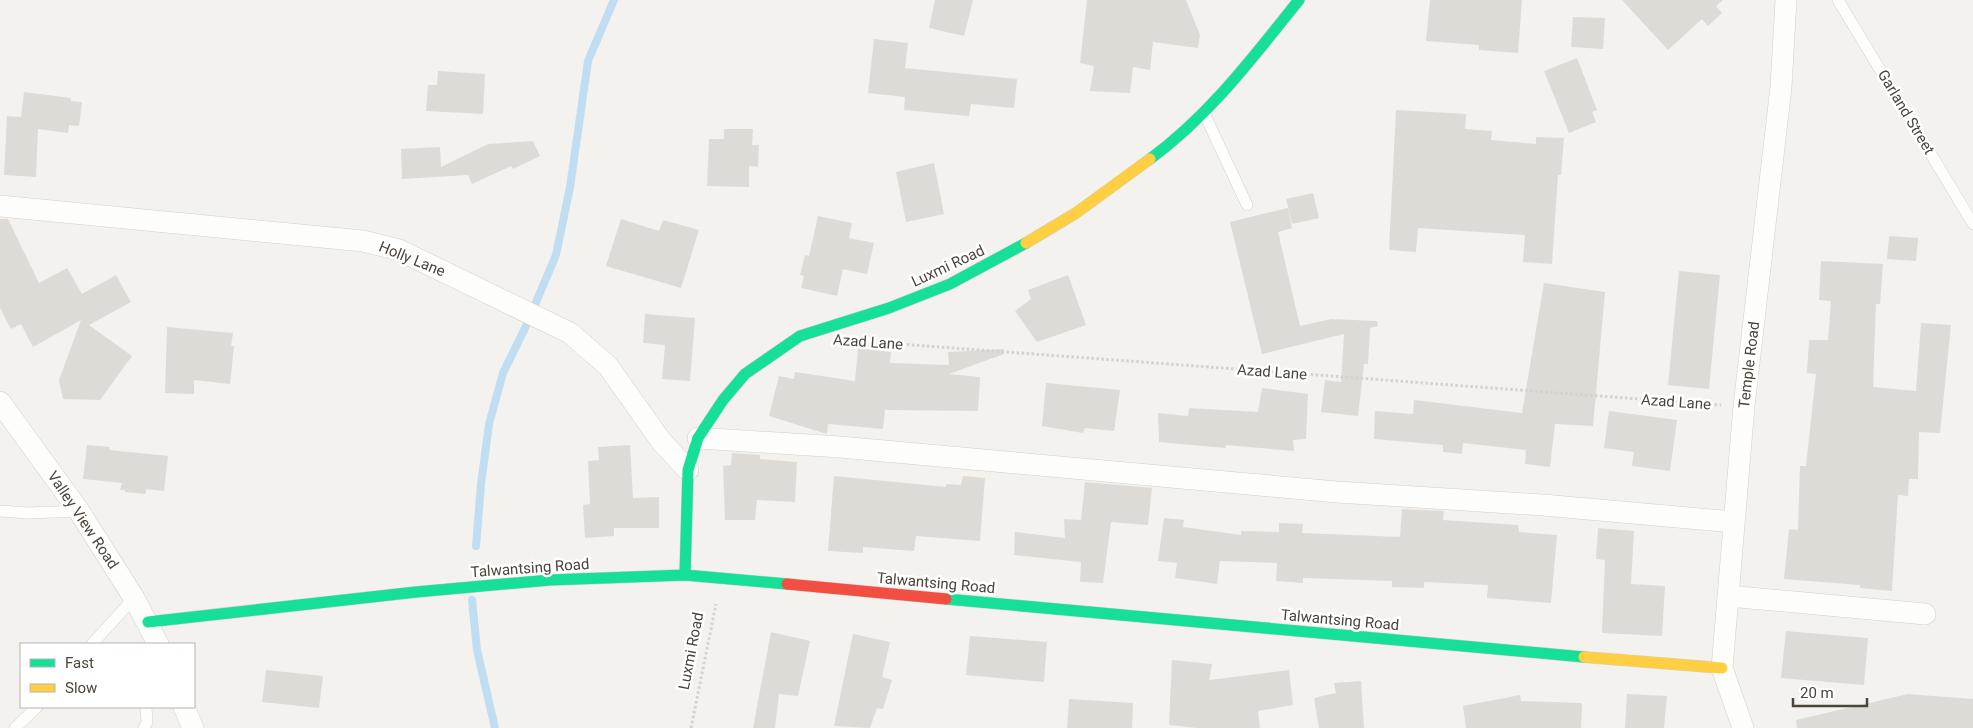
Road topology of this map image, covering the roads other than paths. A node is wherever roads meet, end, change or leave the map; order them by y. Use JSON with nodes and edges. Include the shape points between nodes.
{"nodes":[{"id":1,"x":1299,"y":0,"type":"edge"},
{"id":2,"x":1786,"y":0,"type":"edge"},
{"id":3,"x":1838,"y":0,"type":"edge"},
{"id":4,"x":1204,"y":112,"type":"junction"},
{"id":5,"x":1248,"y":205,"type":"dead end"},
{"id":6,"x":0,"y":206,"type":"edge"},
{"id":7,"x":1973,"y":224,"type":"edge"},
{"id":8,"x":0,"y":402,"type":"edge"},
{"id":9,"x":698,"y":438,"type":"junction"},
{"id":10,"x":688,"y":470,"type":"junction"},
{"id":11,"x":0,"y":510,"type":"edge"},
{"id":12,"x":79,"y":511,"type":"junction"},
{"id":13,"x":1734,"y":522,"type":"junction"},
{"id":14,"x":685,"y":576,"type":"junction"},
{"id":15,"x":1728,"y":596,"type":"junction"},
{"id":16,"x":134,"y":598,"type":"junction"},
{"id":17,"x":1925,"y":614,"type":"dead end"},
{"id":18,"x":148,"y":622,"type":"junction"},
{"id":19,"x":93,"y":643,"type":"edge"},
{"id":20,"x":158,"y":643,"type":"edge"},
{"id":21,"x":1722,"y":668,"type":"junction"},
{"id":22,"x":36,"y":708,"type":"edge"},
{"id":23,"x":146,"y":708,"type":"edge"},
{"id":24,"x":184,"y":708,"type":"edge"},
{"id":25,"x":15,"y":728,"type":"edge"},
{"id":26,"x":144,"y":728,"type":"edge"},
{"id":27,"x":192,"y":728,"type":"edge"},
{"id":28,"x":1743,"y":728,"type":"edge"}],
"edges":[{"from":1,"to":4,"type":"street","name":"Luxmi Road","via":[[1223,94]]},
{"from":2,"to":13,"type":"street","name":"Temple Road","via":[[1781,87],[1744,406]]},
{"from":3,"to":7,"type":"lane","name":"Garland Street"},
{"from":4,"to":5,"type":"lane"},
{"from":4,"to":9,"type":"street","name":"Luxmi Road","via":[[1176,140],[1084,207],[1008,254],[933,291],[800,336],[767,357],[745,374]]},
{"from":6,"to":10,"type":"street","name":"Holly Lane","via":[[363,241],[399,250],[570,333],[608,366],[661,441]]},
{"from":8,"to":12,"type":"street","name":"Valley View Road"},
{"from":9,"to":10,"type":"street","name":"Luxmi Road"},
{"from":9,"to":13,"type":"street"},
{"from":10,"to":14,"type":"street","name":"Luxmi Road"},
{"from":11,"to":12,"type":"lane","via":[[28,513]]},
{"from":12,"to":16,"type":"street","name":"Valley View Road"},
{"from":13,"to":15,"type":"street","name":"Temple Road"},
{"from":14,"to":18,"type":"street","name":"Talwantsing Road","via":[[525,581]]},
{"from":14,"to":21,"type":"street","name":"Talwantsing Road"},
{"from":15,"to":17,"type":"street"},
{"from":15,"to":21,"type":"street","name":"Temple Road"},
{"from":16,"to":18,"type":"street","name":"Valley View Road"},
{"from":16,"to":19,"type":"lane"},
{"from":18,"to":20,"type":"street","name":"Valley View Road"},
{"from":21,"to":28,"type":"street","name":"Temple Road"},
{"from":22,"to":25,"type":"lane"},
{"from":23,"to":26,"type":"lane"},
{"from":24,"to":27,"type":"street"}]}
